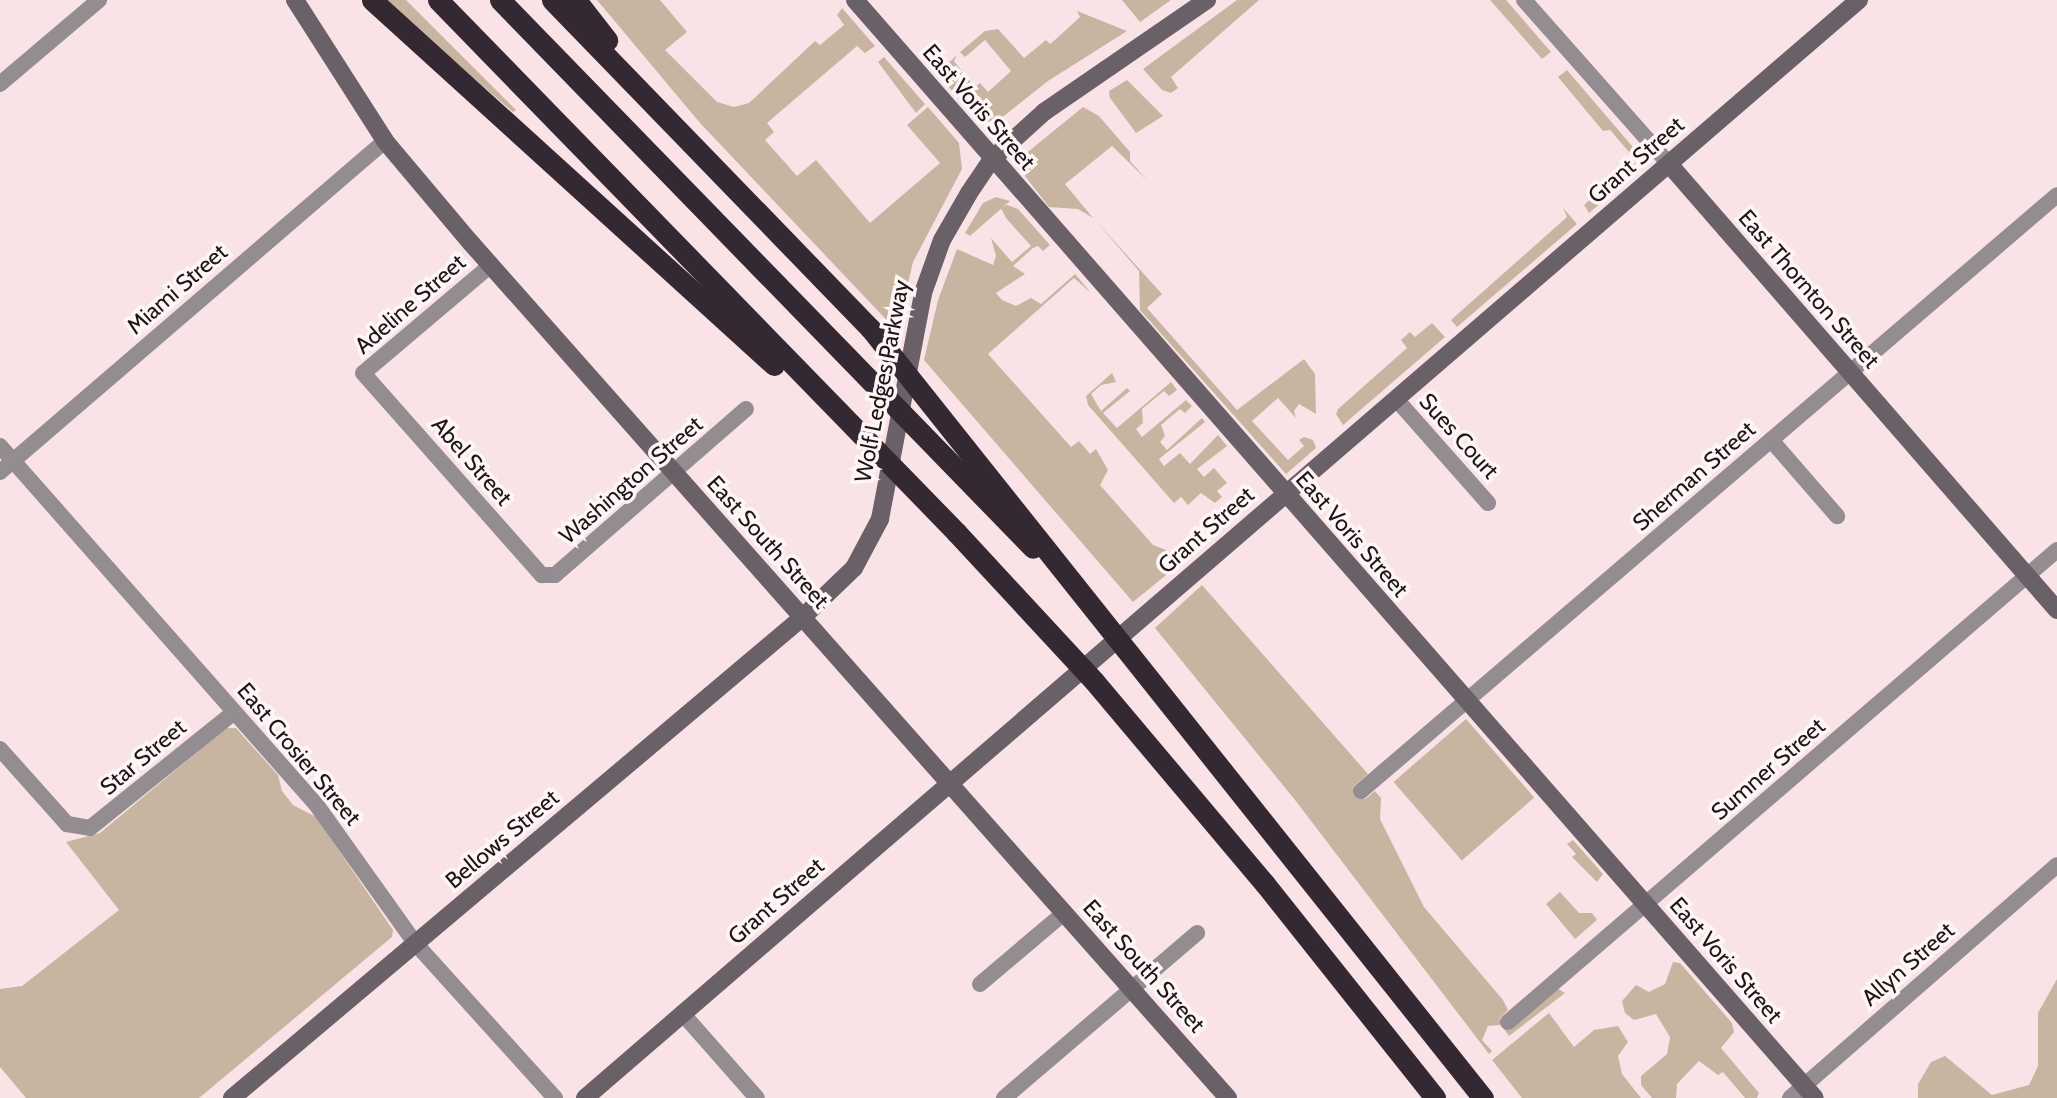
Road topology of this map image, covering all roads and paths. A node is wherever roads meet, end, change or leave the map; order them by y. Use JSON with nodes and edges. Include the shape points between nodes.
{"nodes":[{"id":1,"x":99,"y":0,"type":"edge"},
{"id":2,"x":295,"y":0,"type":"edge"},
{"id":3,"x":372,"y":0,"type":"edge"},
{"id":4,"x":438,"y":0,"type":"edge"},
{"id":5,"x":500,"y":0,"type":"edge"},
{"id":6,"x":552,"y":0,"type":"edge"},
{"id":7,"x":576,"y":0,"type":"edge"},
{"id":8,"x":855,"y":0,"type":"edge"},
{"id":9,"x":1207,"y":0,"type":"edge"},
{"id":10,"x":1524,"y":0,"type":"edge"},
{"id":11,"x":1859,"y":0,"type":"edge"},
{"id":12,"x":0,"y":84,"type":"edge"},
{"id":13,"x":385,"y":141,"type":"junction"},
{"id":14,"x":992,"y":159,"type":"junction"},
{"id":15,"x":712,"y":161,"type":"junction"},
{"id":16,"x":1669,"y":164,"type":"junction"},
{"id":17,"x":2057,"y":195,"type":"edge"},
{"id":18,"x":491,"y":265,"type":"junction"},
{"id":19,"x":1849,"y":373,"type":"junction"},
{"id":20,"x":368,"y":378,"type":"joint"},
{"id":21,"x":1396,"y":399,"type":"junction"},
{"id":22,"x":746,"y":409,"type":"dead end"},
{"id":23,"x":1771,"y":440,"type":"junction"},
{"id":24,"x":0,"y":446,"type":"edge"},
{"id":25,"x":13,"y":461,"type":"junction"},
{"id":26,"x":0,"y":472,"type":"edge"},
{"id":27,"x":676,"y":474,"type":"junction"},
{"id":28,"x":1285,"y":494,"type":"junction"},
{"id":29,"x":1488,"y":503,"type":"dead end"},
{"id":30,"x":1837,"y":516,"type":"dead end"},
{"id":31,"x":956,"y":532,"type":"junction"},
{"id":32,"x":2057,"y":550,"type":"edge"},
{"id":33,"x":542,"y":575,"type":"joint"},
{"id":34,"x":2027,"y":576,"type":"junction"},
{"id":35,"x":2057,"y":610,"type":"edge"},
{"id":36,"x":803,"y":617,"type":"junction"},
{"id":37,"x":1105,"y":622,"type":"junction"},
{"id":38,"x":1466,"y":701,"type":"junction"},
{"id":39,"x":233,"y":713,"type":"junction"},
{"id":40,"x":0,"y":748,"type":"edge"},
{"id":41,"x":949,"y":784,"type":"junction"},
{"id":42,"x":1361,"y":791,"type":"dead end"},
{"id":43,"x":2057,"y":866,"type":"edge"},
{"id":44,"x":1644,"y":905,"type":"junction"},
{"id":45,"x":1064,"y":913,"type":"junction"},
{"id":46,"x":1197,"y":933,"type":"dead end"},
{"id":47,"x":415,"y":943,"type":"junction"},
{"id":48,"x":980,"y":984,"type":"dead end"},
{"id":49,"x":1131,"y":990,"type":"junction"},
{"id":50,"x":682,"y":1013,"type":"junction"},
{"id":51,"x":1508,"y":1022,"type":"dead end"},
{"id":52,"x":1810,"y":1092,"type":"edge"},
{"id":53,"x":232,"y":1098,"type":"edge"},
{"id":54,"x":555,"y":1098,"type":"edge"},
{"id":55,"x":584,"y":1098,"type":"edge"},
{"id":56,"x":757,"y":1098,"type":"edge"},
{"id":57,"x":1004,"y":1098,"type":"edge"},
{"id":58,"x":1228,"y":1098,"type":"edge"},
{"id":59,"x":1435,"y":1098,"type":"edge"},
{"id":60,"x":1483,"y":1098,"type":"edge"},
{"id":61,"x":1790,"y":1098,"type":"edge"}],
"edges":[{"from":1,"to":12,"type":"street"},
{"from":2,"to":13,"type":"main road","name":"East South Street"},
{"from":3,"to":31,"type":"highway"},
{"from":4,"to":31,"type":"highway"},
{"from":5,"to":37,"type":"highway"},
{"from":6,"to":15,"type":"highway"},
{"from":7,"to":15,"type":"highway"},
{"from":8,"to":14,"type":"main road","name":"East Voris Street"},
{"from":9,"to":14,"type":"main road","name":"Wolf Ledges Parkway","via":[[1053,105]]},
{"from":10,"to":16,"type":"street","name":"East Thornton Street"},
{"from":11,"to":16,"type":"main road","name":"Grant Street"},
{"from":13,"to":18,"type":"main road","name":"East South Street"},
{"from":13,"to":25,"type":"street","name":"Miami Street"},
{"from":14,"to":28,"type":"main road","name":"East Voris Street"},
{"from":14,"to":36,"type":"main road","name":"Wolf Ledges Parkway","via":[[942,240],[914,327],[880,519],[854,568]]},
{"from":15,"to":37,"type":"highway","via":[[870,328]]},
{"from":16,"to":19,"type":"main road","name":"East Thornton Street"},
{"from":16,"to":21,"type":"main road","name":"Grant Street"},
{"from":17,"to":19,"type":"street","name":"Sherman Street"},
{"from":18,"to":20,"type":"street","name":"Adeline Street","via":[[363,373]]},
{"from":18,"to":27,"type":"main road","name":"East South Street"},
{"from":19,"to":23,"type":"street","name":"Sherman Street"},
{"from":19,"to":34,"type":"main road","name":"East Thornton Street"},
{"from":20,"to":33,"type":"street","name":"Abel Street"},
{"from":21,"to":28,"type":"main road","name":"Grant Street"},
{"from":21,"to":29,"type":"street","name":"Sues Court"},
{"from":22,"to":27,"type":"street","name":"Washington Street"},
{"from":23,"to":30,"type":"street"},
{"from":23,"to":38,"type":"street","name":"Sherman Street"},
{"from":24,"to":25,"type":"street","name":"East Crosier Street"},
{"from":25,"to":26,"type":"street","name":"Miami Street"},
{"from":25,"to":39,"type":"street","name":"East Crosier Street"},
{"from":27,"to":33,"type":"street","name":"Washington Street","via":[[555,575]]},
{"from":27,"to":36,"type":"main road","name":"East South Street"},
{"from":28,"to":38,"type":"main road","name":"East Voris Street"},
{"from":28,"to":41,"type":"main road","name":"Grant Street"},
{"from":31,"to":59,"type":"highway","via":[[1195,799]]},
{"from":32,"to":34,"type":"street","name":"Sumner Street"},
{"from":34,"to":35,"type":"main road","name":"East Thornton Street"},
{"from":34,"to":44,"type":"street","name":"Sumner Street"},
{"from":36,"to":41,"type":"main road","name":"East South Street"},
{"from":36,"to":47,"type":"main road","name":"Bellows Street"},
{"from":37,"to":60,"type":"highway"},
{"from":38,"to":42,"type":"street","name":"Sherman Street"},
{"from":38,"to":44,"type":"main road","name":"East Voris Street"},
{"from":39,"to":40,"type":"street","name":"Star Street","via":[[96,826],[67,824]]},
{"from":39,"to":47,"type":"street","name":"East Crosier Street","via":[[318,807]]},
{"from":41,"to":45,"type":"main road","name":"East South Street"},
{"from":41,"to":50,"type":"main road","name":"Grant Street"},
{"from":43,"to":52,"type":"street","name":"Allyn Street"},
{"from":44,"to":51,"type":"street","name":"Sumner Street"},
{"from":44,"to":52,"type":"main road","name":"East Voris Street"},
{"from":45,"to":48,"type":"street"},
{"from":45,"to":49,"type":"main road","name":"East South Street"},
{"from":46,"to":49,"type":"street"},
{"from":47,"to":53,"type":"main road","name":"Bellows Street"},
{"from":47,"to":54,"type":"street","name":"East Crosier Street"},
{"from":49,"to":57,"type":"street"},
{"from":49,"to":58,"type":"main road","name":"East South Street"},
{"from":50,"to":55,"type":"main road","name":"Grant Street"},
{"from":50,"to":56,"type":"street"},
{"from":52,"to":61,"type":"street","name":"Allyn Street"}]}
